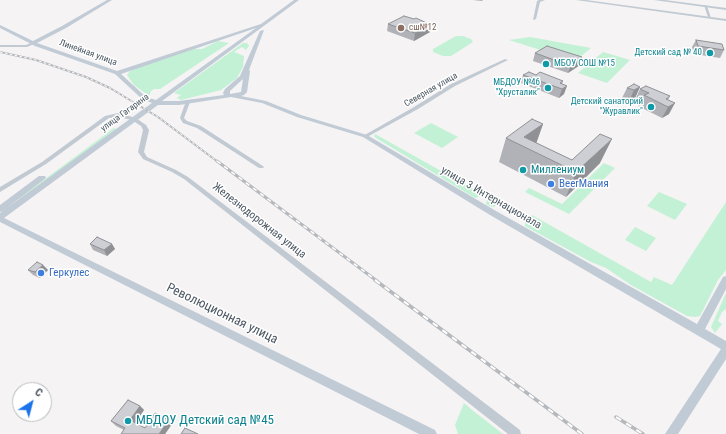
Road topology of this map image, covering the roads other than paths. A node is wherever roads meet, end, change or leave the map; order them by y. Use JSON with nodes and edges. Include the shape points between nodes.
{"nodes":[{"id":1,"x":110,"y":0,"type":"edge"},
{"id":2,"x":116,"y":0,"type":"edge"},
{"id":3,"x":292,"y":0,"type":"edge"},
{"id":4,"x":297,"y":0,"type":"edge"},
{"id":5,"x":543,"y":0,"type":"edge"},
{"id":6,"x":578,"y":0,"type":"edge"},
{"id":7,"x":656,"y":0,"type":"edge"},
{"id":8,"x":705,"y":6,"type":"junction"},
{"id":9,"x":726,"y":9,"type":"edge"},
{"id":10,"x":534,"y":18,"type":"dead end"},
{"id":11,"x":710,"y":18,"type":"junction"},
{"id":12,"x":726,"y":20,"type":"edge"},
{"id":13,"x":0,"y":26,"type":"edge"},
{"id":14,"x":64,"y":27,"type":"junction"},
{"id":15,"x":261,"y":27,"type":"junction"},
{"id":16,"x":219,"y":38,"type":"junction"},
{"id":17,"x":238,"y":42,"type":"junction"},
{"id":18,"x":33,"y":43,"type":"junction"},
{"id":19,"x":256,"y":44,"type":"junction"},
{"id":20,"x":0,"y":46,"type":"edge"},
{"id":21,"x":506,"y":60,"type":"dead end"},
{"id":22,"x":247,"y":68,"type":"junction"},
{"id":23,"x":117,"y":73,"type":"junction"},
{"id":24,"x":231,"y":88,"type":"junction"},
{"id":25,"x":244,"y":89,"type":"junction"},
{"id":26,"x":232,"y":96,"type":"junction"},
{"id":27,"x":203,"y":99,"type":"junction"},
{"id":28,"x":188,"y":102,"type":"junction"},
{"id":29,"x":264,"y":102,"type":"junction"},
{"id":30,"x":115,"y":128,"type":"junction"},
{"id":31,"x":365,"y":136,"type":"junction"},
{"id":32,"x":261,"y":167,"type":"dead end"},
{"id":33,"x":0,"y":190,"type":"edge"},
{"id":34,"x":0,"y":209,"type":"edge"},
{"id":35,"x":0,"y":218,"type":"edge"},
{"id":36,"x":726,"y":280,"type":"edge"},
{"id":37,"x":700,"y":331,"type":"junction"},
{"id":38,"x":726,"y":346,"type":"edge"},
{"id":39,"x":726,"y":350,"type":"edge"},
{"id":40,"x":431,"y":434,"type":"edge"},
{"id":41,"x":516,"y":434,"type":"edge"},
{"id":42,"x":671,"y":434,"type":"edge"}],
"edges":[{"from":1,"to":14,"type":"main road"},
{"from":2,"to":14,"type":"main road"},
{"from":3,"to":15,"type":"main road","name":"улица Гагарина"},
{"from":4,"to":15,"type":"main road","name":"улица Гагарина"},
{"from":5,"to":10,"type":"street","via":[[539,1]]},
{"from":6,"to":11,"type":"street"},
{"from":7,"to":8,"type":"street"},
{"from":8,"to":9,"type":"street"},
{"from":8,"to":11,"type":"street"},
{"from":11,"to":12,"type":"street"},
{"from":13,"to":18,"type":"main road","name":"Линейная улица"},
{"from":14,"to":18,"type":"main road"},
{"from":15,"to":16,"type":"main road","name":"улица Гагарина"},
{"from":15,"to":17,"type":"main road","name":"улица Гагарина"},
{"from":15,"to":19,"type":"main road","name":"улица Гагарина"},
{"from":16,"to":17,"type":"main road","via":[[230,38]]},
{"from":16,"to":23,"type":"main road","name":"улица Гагарина"},
{"from":17,"to":19,"type":"main road","via":[[249,40]]},
{"from":17,"to":30,"type":"main road","name":"улица Гагарина"},
{"from":18,"to":20,"type":"street","via":[[27,46]]},
{"from":18,"to":23,"type":"main road","name":"Линейная улица"},
{"from":19,"to":22,"type":"main road","name":"улица Гагарина"},
{"from":21,"to":31,"type":"street","name":"Северная улица","via":[[453,85]]},
{"from":22,"to":24,"type":"main road","name":"улица Гагарина"},
{"from":22,"to":25,"type":"main road","name":"улица Гагарина"},
{"from":23,"to":28,"type":"main road","name":"Линейная улица","via":[[144,98],[168,104]]},
{"from":24,"to":25,"type":"main road"},
{"from":24,"to":26,"type":"main road","via":[[226,92]]},
{"from":24,"to":27,"type":"main road","name":"Линейная улица"},
{"from":25,"to":26,"type":"main road","via":[[242,94]]},
{"from":25,"to":29,"type":"main road","name":"улица 3 Интернационала"},
{"from":26,"to":27,"type":"main road","name":"Линейная улица"},
{"from":26,"to":29,"type":"main road","name":"улица 3 Интернационала"},
{"from":27,"to":28,"type":"main road","name":"Линейная улица"},
{"from":28,"to":32,"type":"street","via":[[182,118],[185,122],[199,127]]},
{"from":29,"to":31,"type":"main road","name":"улица 3 Интернационала","via":[[299,116]]},
{"from":30,"to":34,"type":"main road","name":"улица Гагарина"},
{"from":30,"to":35,"type":"main road","name":"улица Гагарина"},
{"from":31,"to":37,"type":"main road","name":"улица 3 Интернационала","via":[[493,213]]},
{"from":33,"to":41,"type":"street","name":"Железнодорожная улица","via":[[44,163],[107,117],[118,115],[134,119],[146,130],[141,152],[145,158],[186,178]]},
{"from":35,"to":40,"type":"main road","name":"Революционная улица"},
{"from":36,"to":37,"type":"main road"},
{"from":37,"to":38,"type":"main road","name":"улица 3 Интернационала"},
{"from":39,"to":42,"type":"main road"}]}
